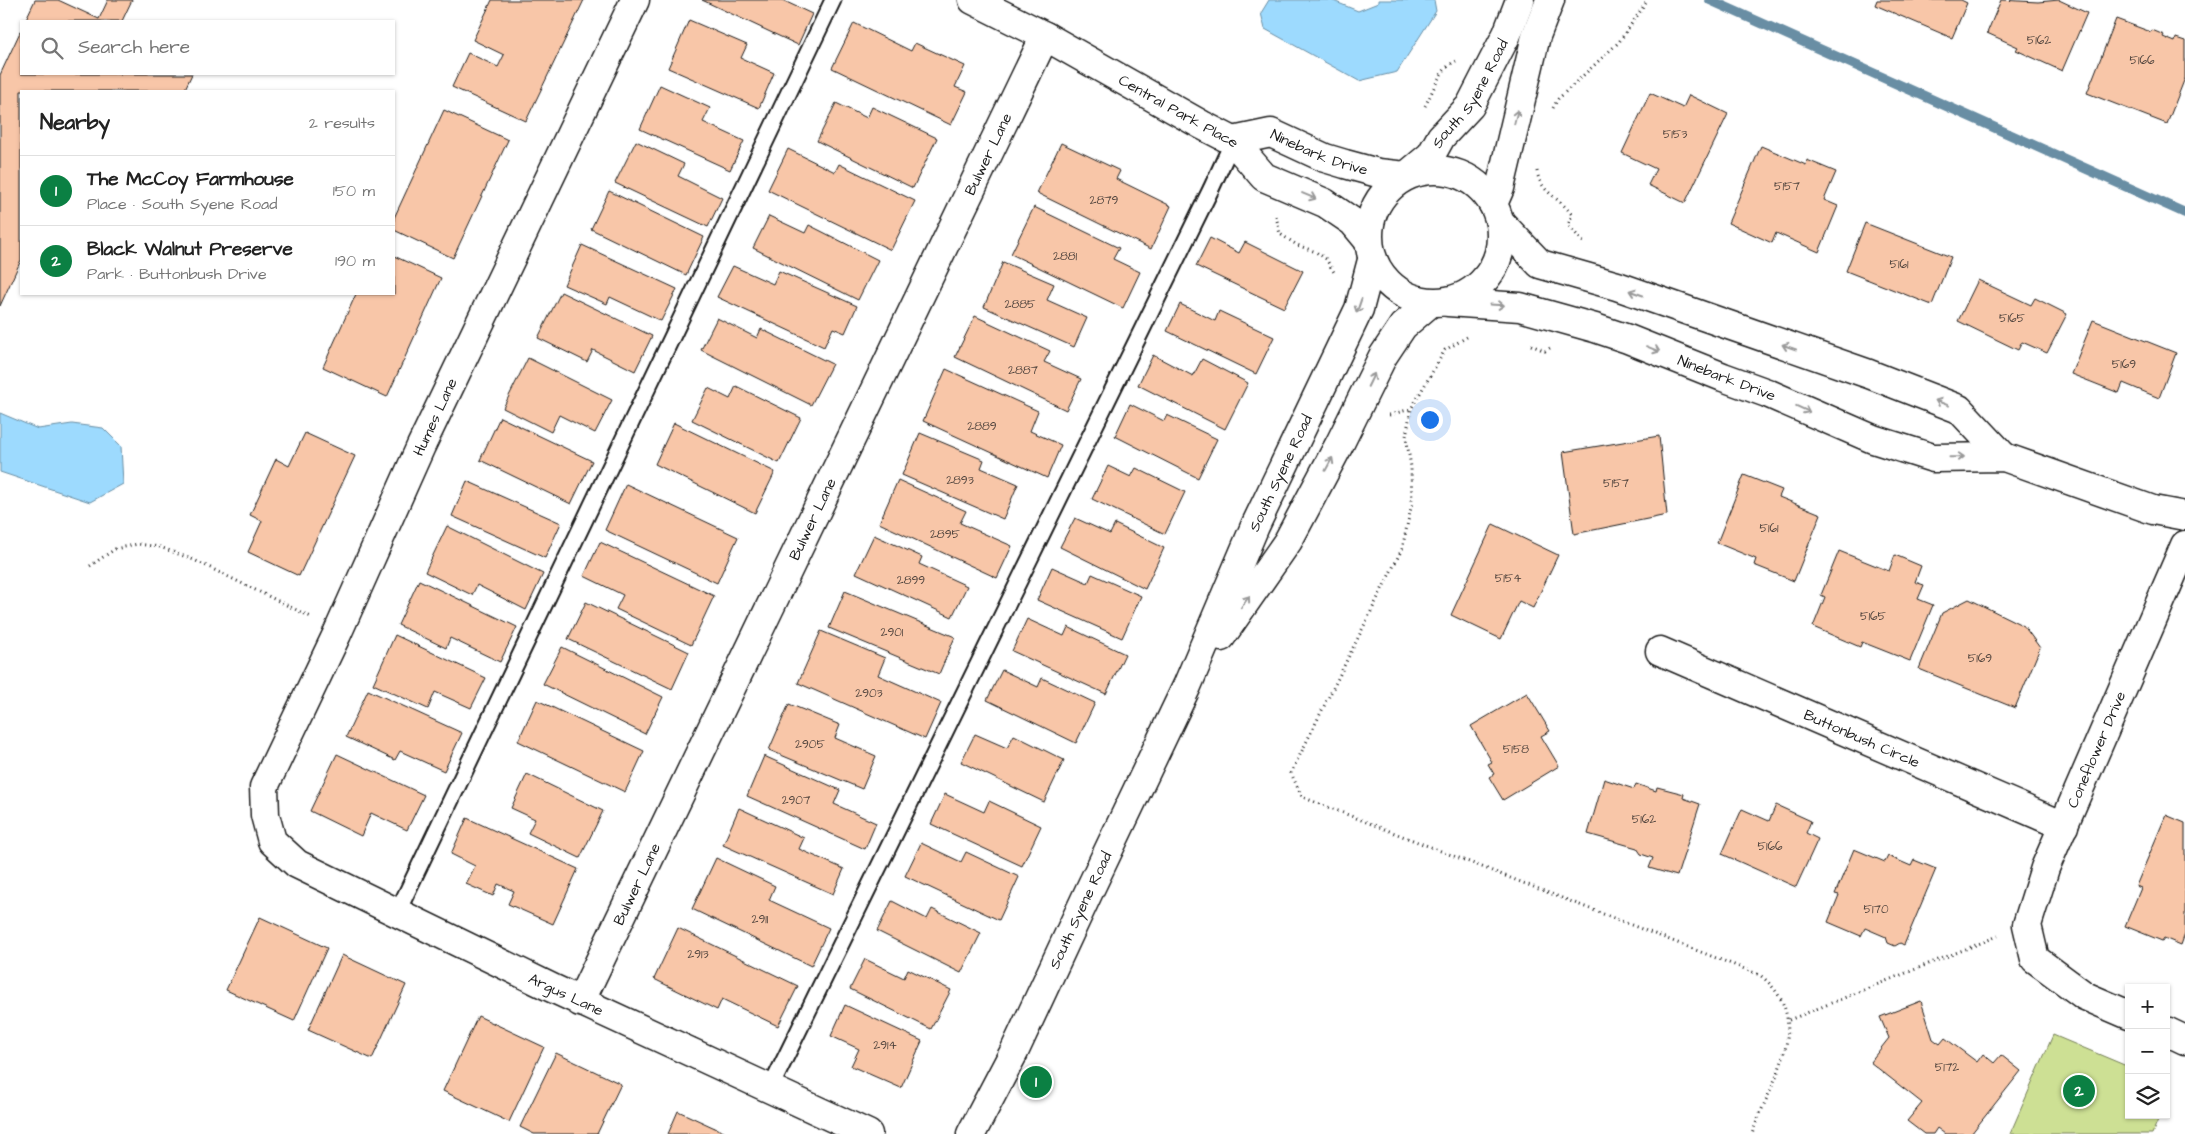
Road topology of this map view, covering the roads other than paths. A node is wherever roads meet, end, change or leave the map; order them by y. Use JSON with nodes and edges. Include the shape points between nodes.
{"nodes":[{"id":1,"x":635,"y":0,"type":"edge"},
{"id":2,"x":833,"y":0,"type":"edge"},
{"id":3,"x":973,"y":0,"type":"edge"},
{"id":4,"x":1520,"y":0,"type":"edge"},
{"id":5,"x":1550,"y":0,"type":"edge"},
{"id":6,"x":1045,"y":36,"type":"junction"},
{"id":7,"x":1233,"y":141,"type":"junction"},
{"id":8,"x":1406,"y":176,"type":"junction"},
{"id":9,"x":1496,"y":213,"type":"junction"},
{"id":10,"x":1370,"y":250,"type":"junction"},
{"id":11,"x":1439,"y":302,"type":"junction"},
{"id":12,"x":2004,"y":457,"type":"junction"},
{"id":13,"x":2185,"y":516,"type":"edge"},
{"id":14,"x":2185,"y":545,"type":"edge"},
{"id":15,"x":1660,"y":651,"type":"dead end"},
{"id":16,"x":1188,"y":686,"type":"junction"},
{"id":17,"x":2064,"y":826,"type":"junction"},
{"id":18,"x":272,"y":842,"type":"joint"},
{"id":19,"x":397,"y":913,"type":"junction"},
{"id":20,"x":580,"y":1002,"type":"junction"},
{"id":21,"x":2125,"y":1013,"type":"edge"},
{"id":22,"x":2170,"y":1033,"type":"edge"},
{"id":23,"x":2185,"y":1040,"type":"edge"},
{"id":24,"x":770,"y":1089,"type":"junction"},
{"id":25,"x":868,"y":1134,"type":"edge"},
{"id":26,"x":971,"y":1134,"type":"edge"}],
"edges":[{"from":1,"to":18,"type":"street","name":"Humes Lane","via":[[421,446],[264,787],[265,815]]},
{"from":2,"to":19,"type":"lane"},
{"from":3,"to":6,"type":"street","name":"Central Park Place"},
{"from":4,"to":8,"type":"street","name":"South Syene Road","via":[[1507,34],[1470,106],[1441,137],[1431,155]]},
{"from":9,"to":5,"type":"street","name":"South Syene Road","one_way":true,"via":[[1536,36]]},
{"from":6,"to":7,"type":"street","name":"Central Park Place"},
{"from":6,"to":20,"type":"street","name":"Bulwer Lane"},
{"from":7,"to":8,"type":"street","name":"Ninebark Drive","via":[[1271,133],[1325,158],[1378,173]]},
{"from":7,"to":10,"type":"street","name":"Central Park Place","one_way":true,"via":[[1264,177],[1325,203],[1353,222]]},
{"from":7,"to":24,"type":"lane"},
{"from":8,"to":9,"type":"street","name":"South Syene Road","via":[[1426,170],[1445,170],[1464,177],[1481,188]]},
{"from":8,"to":10,"type":"street","name":"South Syene Road","via":[[1390,186],[1377,202],[1370,220]]},
{"from":9,"to":11,"type":"street","name":"South Syene Road","via":[[1501,240],[1490,273],[1465,296]]},
{"from":12,"to":9,"type":"street","name":"Ninebark Drive","one_way":true,"via":[[1959,409],[1626,289],[1540,264]]},
{"from":10,"to":11,"type":"street","via":[[1381,276],[1394,290],[1411,298]]},
{"from":10,"to":16,"type":"street","name":"South Syene Road","one_way":true,"via":[[1359,309],[1255,526]]},
{"from":11,"to":12,"type":"street","name":"Ninebark Drive","one_way":true,"via":[[1520,307],[1628,339],[1767,393],[1873,439],[1933,458]]},
{"from":16,"to":11,"type":"street","name":"South Syene Road","one_way":true,"via":[[1288,541],[1383,356],[1403,326]]},
{"from":12,"to":13,"type":"street","name":"Ninebark Drive","via":[[2153,510]]},
{"from":14,"to":17,"type":"street","name":"Coneflower Drive"},
{"from":15,"to":17,"type":"street","name":"Buttonbush Circle"},
{"from":16,"to":26,"type":"street","name":"South Syene Road","via":[[1014,1052]]},
{"from":17,"to":21,"type":"street","name":"Coneflower Drive","via":[[2045,868],[2027,925],[2035,960],[2085,996]]},
{"from":18,"to":19,"type":"street","name":"Argus Lane","via":[[297,864]]},
{"from":19,"to":20,"type":"street","name":"Argus Lane"},
{"from":20,"to":24,"type":"street","name":"Argus Lane"},
{"from":22,"to":23,"type":"street"},
{"from":24,"to":25,"type":"street","name":"Argus Lane"}]}
